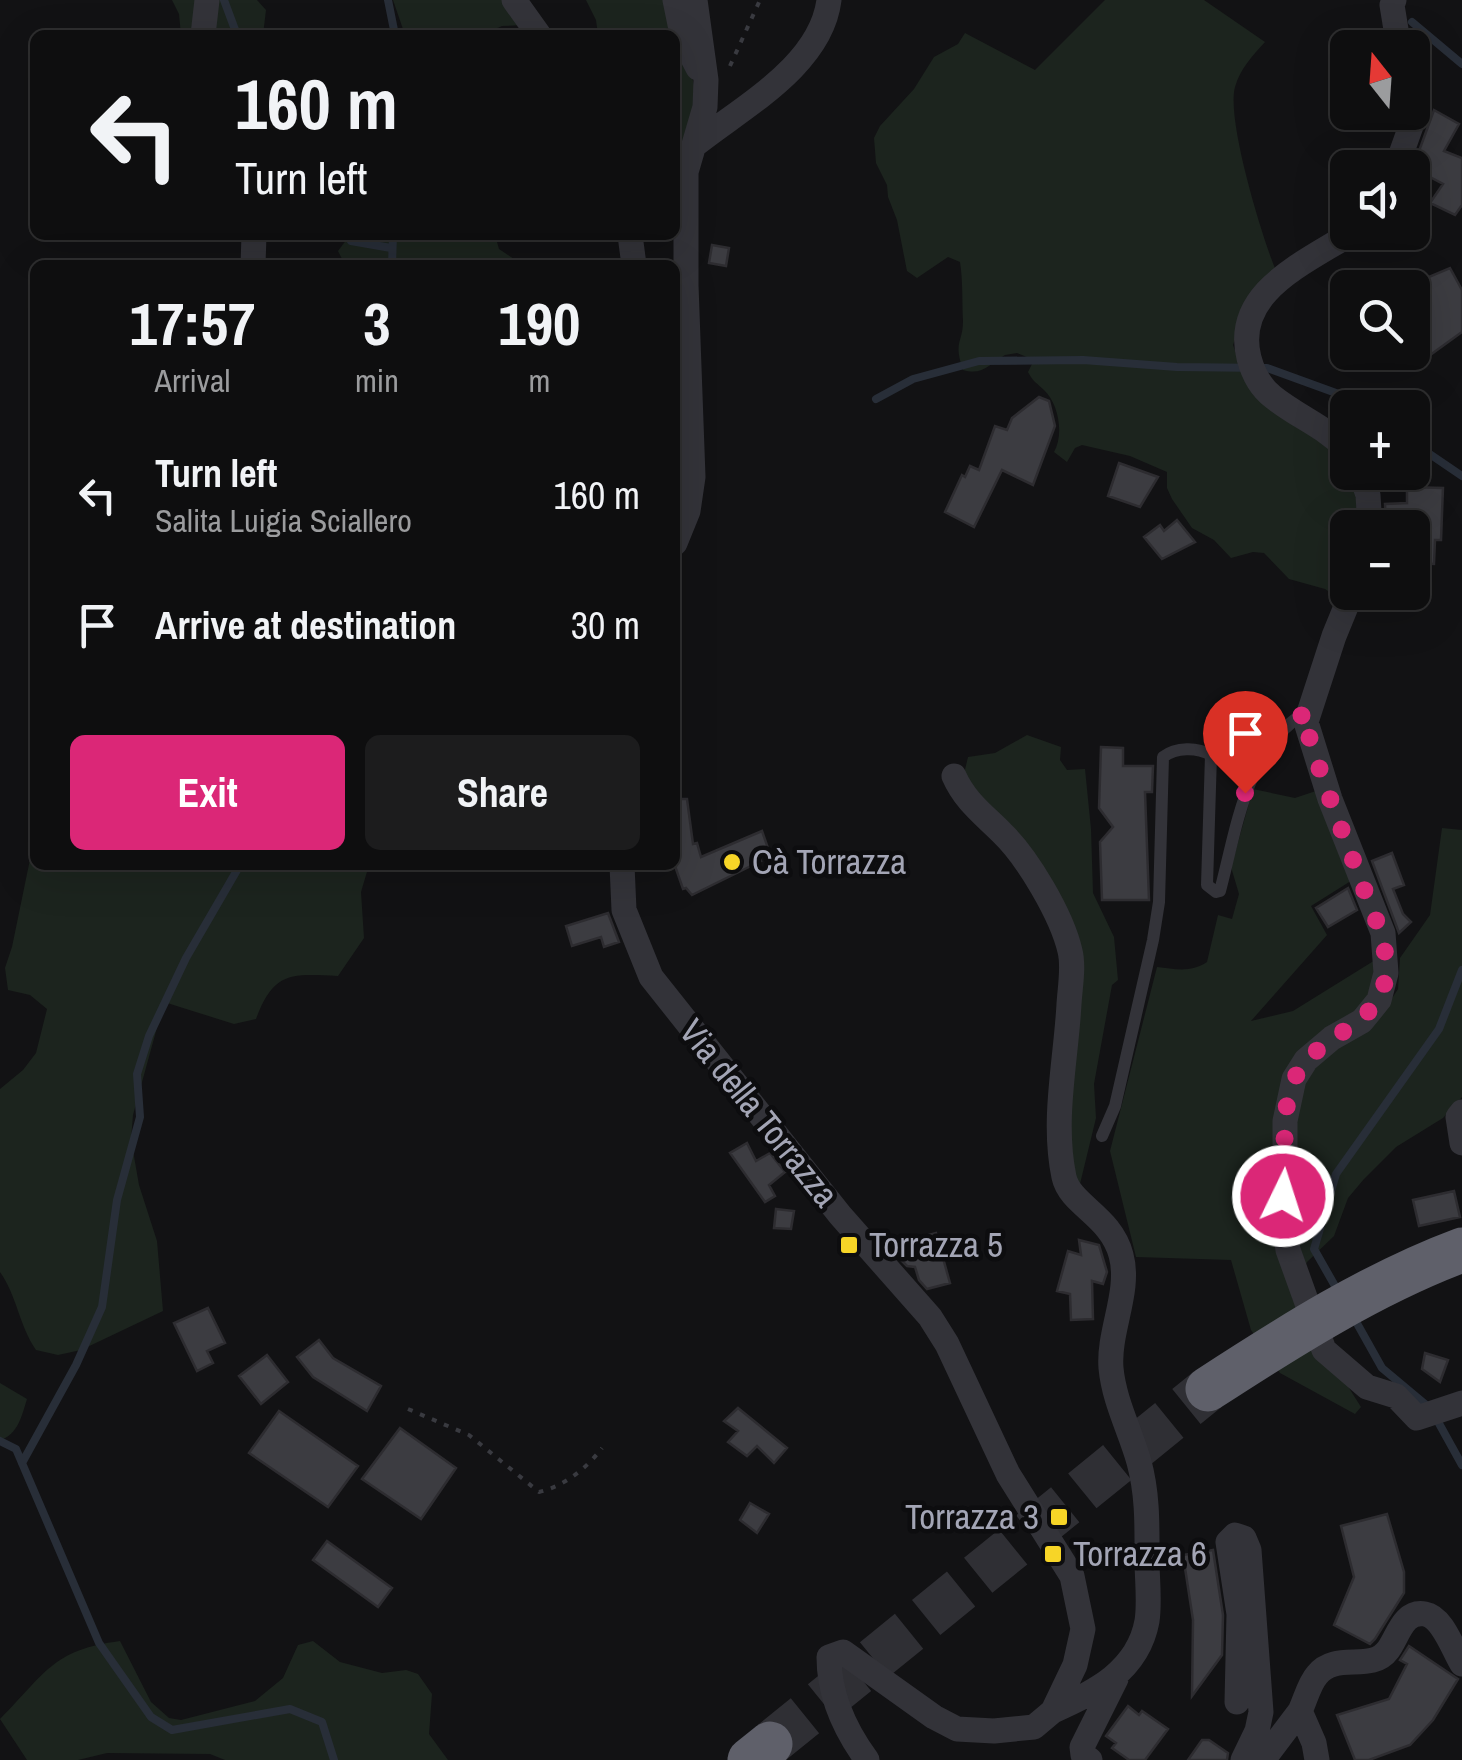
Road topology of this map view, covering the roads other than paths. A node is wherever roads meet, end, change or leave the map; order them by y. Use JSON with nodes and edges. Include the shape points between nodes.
{"nodes":[{"id":1,"x":206,"y":0,"type":"edge"},
{"id":2,"x":514,"y":0,"type":"edge"},
{"id":3,"x":675,"y":0,"type":"edge"},
{"id":4,"x":695,"y":0,"type":"edge"},
{"id":5,"x":829,"y":0,"type":"edge"},
{"id":6,"x":1394,"y":0,"type":"edge"},
{"id":7,"x":203,"y":30,"type":"edge"},
{"id":8,"x":535,"y":30,"type":"edge"},
{"id":9,"x":1397,"y":30,"type":"edge"},
{"id":10,"x":706,"y":80,"type":"junction"},
{"id":11,"x":696,"y":144,"type":"junction"},
{"id":12,"x":1330,"y":246,"type":"edge"},
{"id":13,"x":680,"y":285,"type":"edge"},
{"id":14,"x":1330,"y":432,"type":"edge"},
{"id":15,"x":680,"y":531,"type":"edge"},
{"id":16,"x":1345,"y":610,"type":"edge"},
{"id":17,"x":1307,"y":712,"type":"junction"},
{"id":18,"x":954,"y":776,"type":"dead end"},
{"id":19,"x":622,"y":870,"type":"edge"},
{"id":20,"x":1462,"y":1112,"type":"edge"},
{"id":21,"x":1102,"y":1136,"type":"dead end"},
{"id":22,"x":1462,"y":1143,"type":"edge"},
{"id":23,"x":1462,"y":1250,"type":"edge"},
{"id":24,"x":1208,"y":1389,"type":"tunnel mouth"},
{"id":25,"x":1462,"y":1403,"type":"edge"},
{"id":26,"x":1462,"y":1664,"type":"edge"},
{"id":27,"x":1118,"y":1674,"type":"junction"},
{"id":28,"x":1236,"y":1702,"type":"dead end"},
{"id":29,"x":1053,"y":1711,"type":"junction"},
{"id":30,"x":1300,"y":1712,"type":"junction"},
{"id":31,"x":867,"y":1760,"type":"edge"},
{"id":32,"x":1090,"y":1760,"type":"edge"},
{"id":33,"x":1243,"y":1760,"type":"edge"},
{"id":34,"x":1263,"y":1760,"type":"edge"},
{"id":35,"x":1316,"y":1760,"type":"edge"}],
"edges":[{"from":1,"to":7,"type":"street"},
{"from":2,"to":8,"type":"street"},
{"from":3,"to":10,"type":"street","via":[[683,40]]},
{"from":4,"to":10,"type":"street"},
{"from":5,"to":11,"type":"street","via":[[822,30],[792,70]]},
{"from":6,"to":9,"type":"street"},
{"from":10,"to":11,"type":"street"},
{"from":11,"to":13,"type":"street","via":[[686,172]]},
{"from":12,"to":14,"type":"street","via":[[1277,278],[1254,306],[1246,344],[1254,374],[1271,396]]},
{"from":13,"to":15,"type":"street","via":[[693,478]]},
{"from":16,"to":17,"type":"street"},
{"from":17,"to":21,"type":"lane","via":[[1264,754],[1245,793],[1216,892],[1207,885],[1212,755],[1188,749],[1163,758],[1153,940],[1115,1106]]},
{"from":17,"to":25,"type":"street","via":[[1330,799],[1383,932],[1386,973],[1380,1000],[1362,1021],[1306,1060],[1294,1078],[1283,1196],[1288,1250],[1324,1350],[1366,1387],[1396,1396],[1417,1418]]},
{"from":18,"to":27,"type":"street","via":[[1043,890],[1070,951],[1058,1115],[1064,1182],[1108,1224],[1122,1257],[1110,1362],[1147,1499],[1147,1621]]},
{"from":19,"to":29,"type":"street","name":"Via della Torrazza","via":[[624,910],[651,977],[840,1216],[930,1317],[1008,1474],[1072,1576],[1082,1629]]},
{"from":20,"to":22,"type":"street"},
{"from":23,"to":24,"type":"highway","bridge":true,"via":[[1421,1265]]},
{"from":26,"to":30,"type":"street","via":[[1440,1624],[1422,1612],[1400,1627],[1381,1657],[1336,1661],[1317,1675]]},
{"from":27,"to":29,"type":"street","via":[[1100,1690]]},
{"from":27,"to":32,"type":"street","via":[[1082,1747]]},
{"from":28,"to":33,"type":"street","via":[[1239,1614],[1228,1542],[1235,1536],[1244,1538],[1248,1550],[1261,1712]]},
{"from":29,"to":31,"type":"street","via":[[1034,1727],[956,1729],[842,1652],[829,1657],[829,1682]]},
{"from":30,"to":34,"type":"street"},
{"from":30,"to":35,"type":"street"}]}
